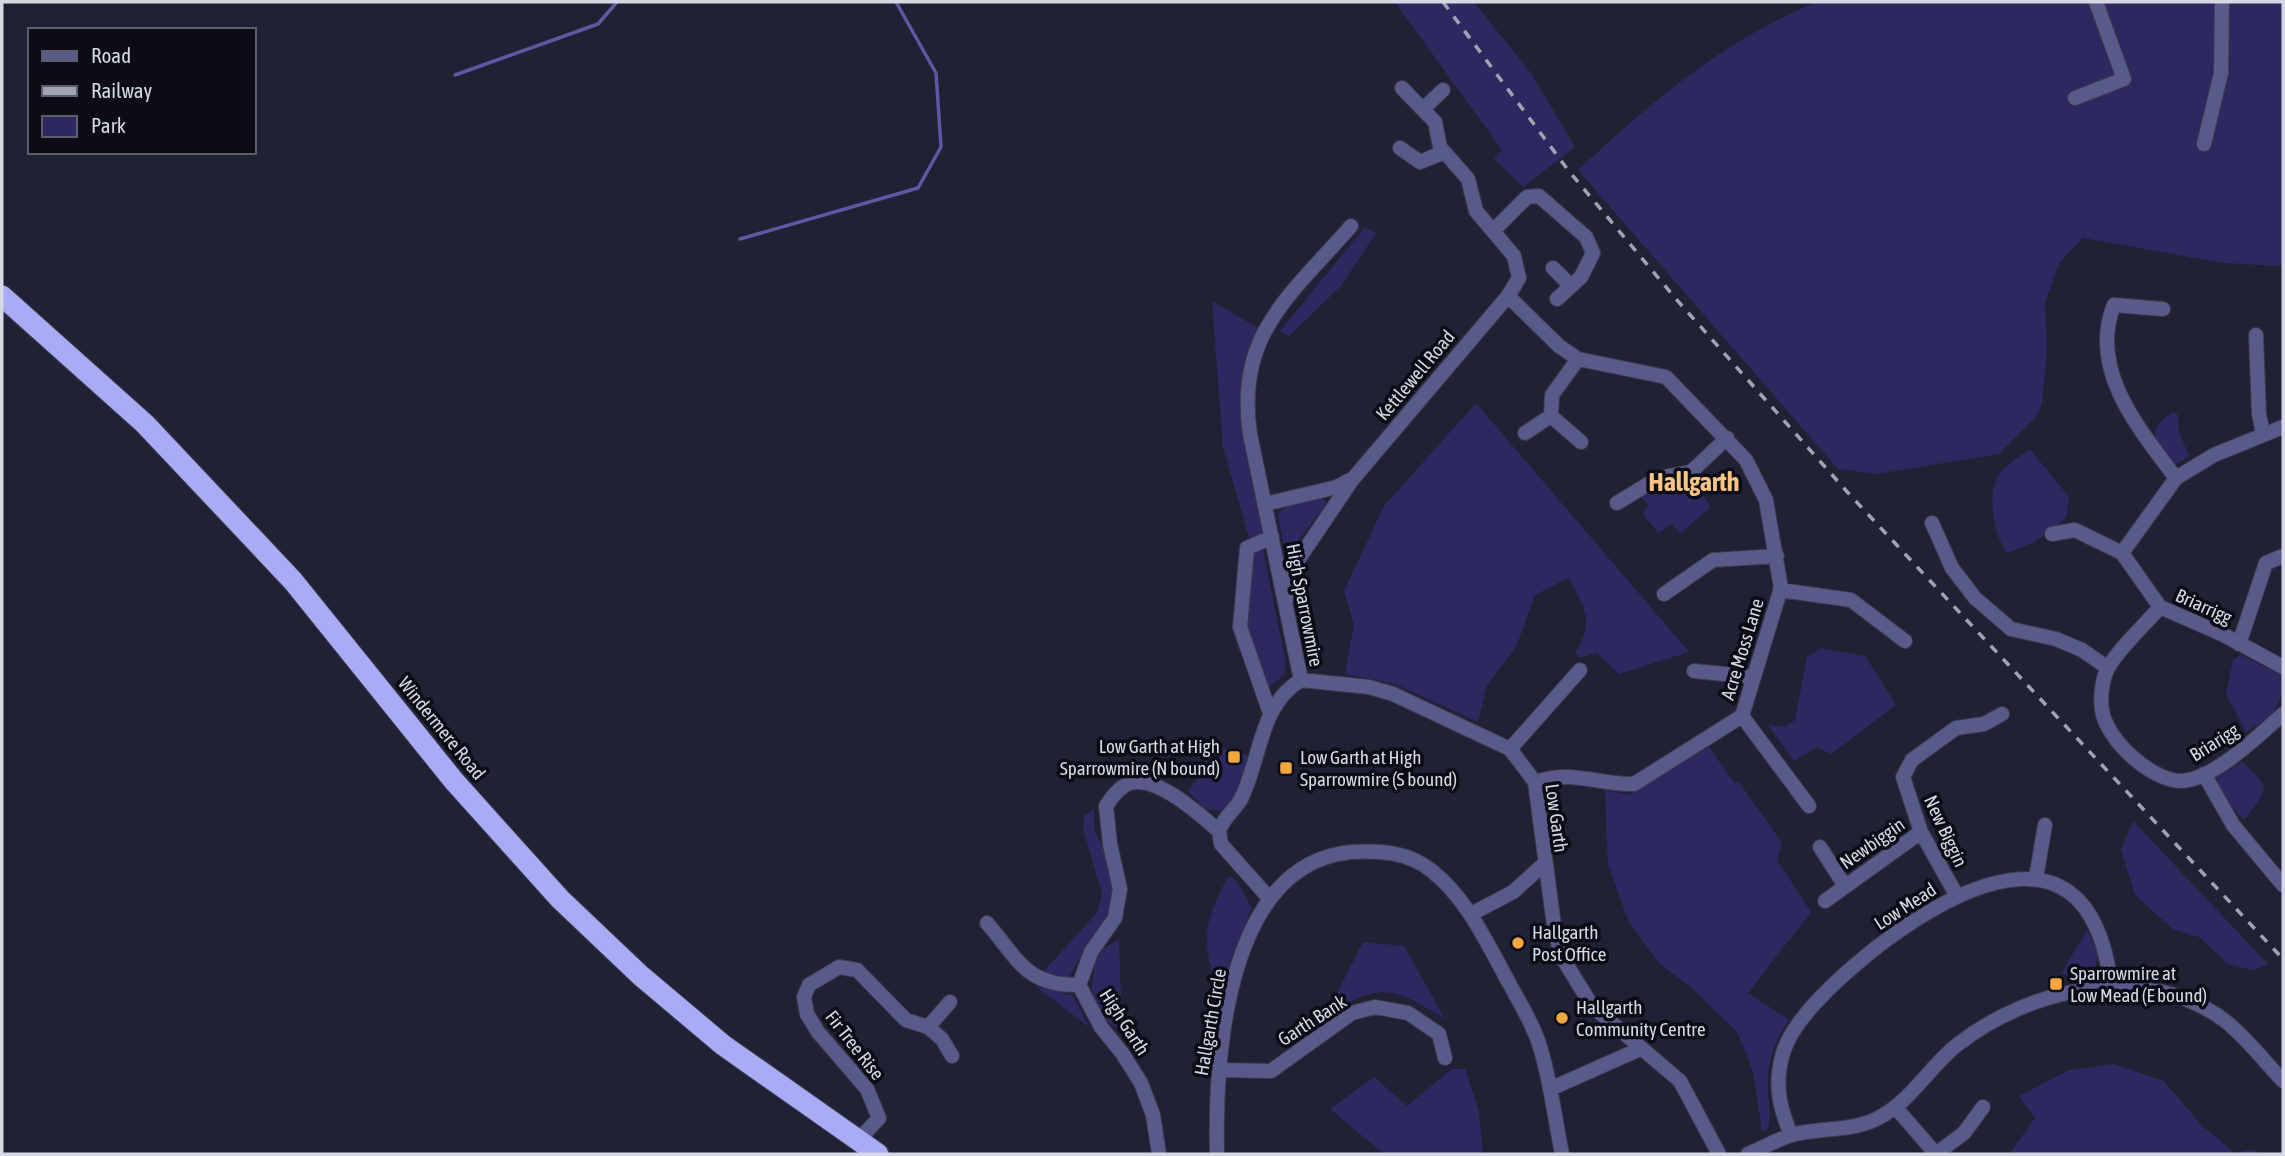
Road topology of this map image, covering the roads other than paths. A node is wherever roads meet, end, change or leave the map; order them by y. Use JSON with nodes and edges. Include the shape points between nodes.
{"nodes":[{"id":1,"x":2096,"y":2,"type":"edge"},
{"id":2,"x":2222,"y":2,"type":"edge"},
{"id":3,"x":1402,"y":89,"type":"dead end"},
{"id":4,"x":1443,"y":90,"type":"dead end"},
{"id":5,"x":2075,"y":99,"type":"dead end"},
{"id":6,"x":1423,"y":109,"type":"junction"},
{"id":7,"x":2204,"y":144,"type":"dead end"},
{"id":8,"x":1400,"y":148,"type":"dead end"},
{"id":9,"x":1444,"y":152,"type":"junction"},
{"id":10,"x":1351,"y":226,"type":"dead end"},
{"id":11,"x":1493,"y":231,"type":"junction"},
{"id":12,"x":1553,"y":268,"type":"dead end"},
{"id":13,"x":1571,"y":286,"type":"junction"},
{"id":14,"x":2,"y":296,"type":"edge"},
{"id":15,"x":1508,"y":296,"type":"junction"},
{"id":16,"x":1557,"y":299,"type":"dead end"},
{"id":17,"x":2163,"y":309,"type":"dead end"},
{"id":18,"x":2256,"y":335,"type":"dead end"},
{"id":19,"x":1578,"y":359,"type":"junction"},
{"id":20,"x":1551,"y":416,"type":"junction"},
{"id":21,"x":2283,"y":427,"type":"edge"},
{"id":22,"x":1525,"y":433,"type":"dead end"},
{"id":23,"x":2263,"y":434,"type":"junction"},
{"id":24,"x":1727,"y":438,"type":"junction"},
{"id":25,"x":1581,"y":442,"type":"dead end"},
{"id":26,"x":2176,"y":478,"type":"junction"},
{"id":27,"x":1352,"y":480,"type":"junction"},
{"id":28,"x":1617,"y":503,"type":"dead end"},
{"id":29,"x":1265,"y":504,"type":"junction"},
{"id":30,"x":1932,"y":523,"type":"dead end"},
{"id":31,"x":2052,"y":534,"type":"dead end"},
{"id":32,"x":1272,"y":537,"type":"junction"},
{"id":33,"x":2122,"y":553,"type":"junction"},
{"id":34,"x":1777,"y":556,"type":"junction"},
{"id":35,"x":2283,"y":556,"type":"edge"},
{"id":36,"x":1780,"y":590,"type":"junction"},
{"id":37,"x":1664,"y":594,"type":"dead end"},
{"id":38,"x":1285,"y":603,"type":"junction"},
{"id":39,"x":2160,"y":607,"type":"junction"},
{"id":40,"x":1905,"y":641,"type":"dead end"},
{"id":41,"x":2239,"y":644,"type":"junction"},
{"id":42,"x":2283,"y":667,"type":"edge"},
{"id":43,"x":2108,"y":668,"type":"junction"},
{"id":44,"x":1580,"y":670,"type":"dead end"},
{"id":45,"x":1694,"y":671,"type":"dead end"},
{"id":46,"x":1754,"y":677,"type":"junction"},
{"id":47,"x":1301,"y":680,"type":"junction"},
{"id":48,"x":1270,"y":713,"type":"junction"},
{"id":49,"x":2002,"y":714,"type":"dead end"},
{"id":50,"x":2283,"y":714,"type":"edge"},
{"id":51,"x":1742,"y":716,"type":"junction"},
{"id":52,"x":1510,"y":749,"type":"junction"},
{"id":53,"x":2204,"y":775,"type":"junction"},
{"id":54,"x":1535,"y":782,"type":"junction"},
{"id":55,"x":1809,"y":806,"type":"dead end"},
{"id":56,"x":2045,"y":825,"type":"dead end"},
{"id":57,"x":1219,"y":831,"type":"junction"},
{"id":58,"x":1921,"y":832,"type":"junction"},
{"id":59,"x":1820,"y":847,"type":"dead end"},
{"id":60,"x":1544,"y":864,"type":"junction"},
{"id":61,"x":2036,"y":878,"type":"junction"},
{"id":62,"x":2283,"y":885,"type":"edge"},
{"id":63,"x":1845,"y":886,"type":"junction"},
{"id":64,"x":1957,"y":896,"type":"junction"},
{"id":65,"x":1269,"y":898,"type":"junction"},
{"id":66,"x":1825,"y":901,"type":"dead end"},
{"id":67,"x":1471,"y":914,"type":"junction"},
{"id":68,"x":987,"y":923,"type":"dead end"},
{"id":69,"x":1079,"y":985,"type":"junction"},
{"id":70,"x":2111,"y":986,"type":"junction"},
{"id":71,"x":950,"y":1002,"type":"dead end"},
{"id":72,"x":928,"y":1027,"type":"junction"},
{"id":73,"x":1640,"y":1049,"type":"junction"},
{"id":74,"x":952,"y":1056,"type":"dead end"},
{"id":75,"x":1445,"y":1058,"type":"dead end"},
{"id":76,"x":1220,"y":1070,"type":"junction"},
{"id":77,"x":2283,"y":1081,"type":"edge"},
{"id":78,"x":1550,"y":1089,"type":"junction"},
{"id":79,"x":1983,"y":1107,"type":"dead end"},
{"id":80,"x":1896,"y":1108,"type":"junction"},
{"id":81,"x":1791,"y":1135,"type":"junction"},
{"id":82,"x":870,"y":1149,"type":"edge"},
{"id":83,"x":1159,"y":1154,"type":"edge"},
{"id":84,"x":1217,"y":1154,"type":"edge"},
{"id":85,"x":1562,"y":1154,"type":"edge"},
{"id":86,"x":1719,"y":1154,"type":"edge"},
{"id":87,"x":1748,"y":1154,"type":"edge"},
{"id":88,"x":1936,"y":1154,"type":"edge"}],
"edges":[{"from":1,"to":5,"type":"street","via":[[2124,79]]},
{"from":2,"to":7,"type":"street","via":[[2222,66]]},
{"from":3,"to":6,"type":"street"},
{"from":4,"to":6,"type":"street"},
{"from":6,"to":9,"type":"street","via":[[1435,122]]},
{"from":8,"to":9,"type":"street","via":[[1420,162]]},
{"from":9,"to":11,"type":"street","via":[[1468,179],[1476,211]]},
{"from":10,"to":29,"type":"street","name":"High Sparrowmire","via":[[1269,321],[1252,359],[1245,401]]},
{"from":11,"to":13,"type":"street","via":[[1527,197],[1539,196],[1550,203],[1586,237],[1593,253]]},
{"from":11,"to":15,"type":"street","via":[[1519,271]]},
{"from":12,"to":13,"type":"street"},
{"from":13,"to":16,"type":"street"},
{"from":14,"to":82,"type":"highway","name":"Windermere Road","via":[[145,424],[293,581],[454,781],[560,899],[723,1045]]},
{"from":15,"to":19,"type":"street","name":"Acre Moss Lane"},
{"from":15,"to":27,"type":"street","name":"Kettlewell Road"},
{"from":17,"to":26,"type":"street","via":[[2114,305],[2106,346],[2112,378],[2136,425]]},
{"from":18,"to":23,"type":"street"},
{"from":19,"to":20,"type":"street","via":[[1552,395]]},
{"from":19,"to":24,"type":"street","name":"Acre Moss Lane","via":[[1665,377]]},
{"from":20,"to":22,"type":"street"},
{"from":20,"to":25,"type":"street"},
{"from":21,"to":23,"type":"street"},
{"from":23,"to":26,"type":"street"},
{"from":24,"to":28,"type":"street","via":[[1691,472],[1658,478]]},
{"from":24,"to":34,"type":"street","name":"Acre Moss Lane","via":[[1746,460],[1766,500]]},
{"from":26,"to":33,"type":"street"},
{"from":27,"to":29,"type":"street"},
{"from":27,"to":38,"type":"street","name":"Kettlewell Road","via":[[1298,560]]},
{"from":29,"to":32,"type":"street","name":"High Sparrowmire"},
{"from":30,"to":43,"type":"street","via":[[1952,568],[1975,598],[2011,629],[2056,639]]},
{"from":31,"to":33,"type":"street","name":"Briarrigg","via":[[2075,530]]},
{"from":32,"to":38,"type":"street","name":"High Sparrowmire"},
{"from":32,"to":48,"type":"street","name":"High Sparrowmire","via":[[1247,548],[1239,616]]},
{"from":33,"to":39,"type":"street","name":"Briarrigg"},
{"from":34,"to":36,"type":"street","name":"Acre Moss Lane"},
{"from":34,"to":37,"type":"street","via":[[1713,560]]},
{"from":35,"to":41,"type":"street","via":[[2266,563]]},
{"from":36,"to":40,"type":"street","via":[[1851,600]]},
{"from":36,"to":46,"type":"street","name":"Acre Moss Lane"},
{"from":38,"to":47,"type":"street","name":"High Sparrowmire"},
{"from":39,"to":41,"type":"street","name":"Briarrigg"},
{"from":39,"to":43,"type":"street"},
{"from":41,"to":42,"type":"street","name":"Briarrigg"},
{"from":43,"to":53,"type":"street","name":"Briarigg","via":[[2102,712],[2116,739],[2145,769],[2181,781]]},
{"from":44,"to":52,"type":"street"},
{"from":45,"to":46,"type":"street"},
{"from":46,"to":51,"type":"street","name":"Acre Moss Lane"},
{"from":47,"to":48,"type":"street","via":[[1277,697]]},
{"from":47,"to":52,"type":"street","name":"Low Garth","via":[[1393,694]]},
{"from":48,"to":57,"type":"street","via":[[1240,801]]},
{"from":49,"to":58,"type":"street","name":"New Biggin","via":[[1984,724],[1956,728],[1912,760],[1903,777]]},
{"from":50,"to":53,"type":"street","name":"Briarigg"},
{"from":51,"to":54,"type":"street","name":"Acre Moss Lane","via":[[1634,784],[1556,775]]},
{"from":51,"to":55,"type":"street"},
{"from":52,"to":54,"type":"street","name":"Low Garth"},
{"from":53,"to":62,"type":"street","via":[[2233,825]]},
{"from":54,"to":60,"type":"street","name":"Low Garth"},
{"from":56,"to":61,"type":"street"},
{"from":57,"to":65,"type":"street","name":"High Garth","via":[[1221,844]]},
{"from":57,"to":69,"type":"street","name":"High Garth","via":[[1186,803],[1149,783],[1130,783],[1117,791],[1106,806],[1106,815],[1121,889],[1115,918],[1091,952]]},
{"from":58,"to":63,"type":"street","name":"Newbiggin"},
{"from":58,"to":64,"type":"street","name":"New Biggin"},
{"from":59,"to":63,"type":"street","name":"Newbiggin"},
{"from":60,"to":67,"type":"street","via":[[1513,892]]},
{"from":60,"to":73,"type":"street","name":"Low Garth","via":[[1563,959],[1592,1006]]},
{"from":61,"to":64,"type":"street","name":"Low Mead","via":[[2006,881]]},
{"from":61,"to":70,"type":"street","name":"Low Mead","via":[[2081,899],[2097,924],[2108,955]]},
{"from":63,"to":66,"type":"street","name":"Newbiggin"},
{"from":64,"to":81,"type":"street","name":"Low Mead","via":[[1894,934],[1819,998],[1784,1049],[1777,1079],[1779,1106]]},
{"from":65,"to":67,"type":"street","name":"Hallgarth Circle","via":[[1316,862],[1373,850],[1401,855],[1429,869],[1450,886]]},
{"from":65,"to":76,"type":"street","name":"Hallgarth Circle","via":[[1242,952]]},
{"from":67,"to":78,"type":"street","name":"Hallgarth Circle","via":[[1534,1030]]},
{"from":68,"to":69,"type":"street","via":[[1036,979],[1053,985]]},
{"from":69,"to":83,"type":"street","name":"High Garth","via":[[1101,1027],[1142,1083]]},
{"from":70,"to":77,"type":"street","via":[[2144,987],[2202,1007],[2224,1021]]},
{"from":70,"to":80,"type":"street","via":[[2055,996],[1998,1017],[1956,1045]]},
{"from":71,"to":72,"type":"street"},
{"from":72,"to":74,"type":"street","name":"Fir Tree Rise"},
{"from":72,"to":82,"type":"street","name":"Fir Tree Rise","via":[[906,1020],[856,970],[839,967],[809,985],[804,997],[807,1014],[867,1089],[879,1118],[866,1132]]},
{"from":73,"to":78,"type":"street"},
{"from":73,"to":86,"type":"street","name":"Low Garth","via":[[1679,1081]]},
{"from":75,"to":76,"type":"street","name":"Garth Bank","via":[[1438,1034],[1408,1013],[1375,1007],[1352,1013],[1272,1071]]},
{"from":76,"to":84,"type":"street","name":"Hallgarth Circle"},
{"from":78,"to":85,"type":"street","name":"Hallgarth Circle"},
{"from":79,"to":88,"type":"street","via":[[1964,1133]]},
{"from":80,"to":81,"type":"street","via":[[1857,1125]]},
{"from":80,"to":88,"type":"street"},
{"from":81,"to":87,"type":"street"}]}
